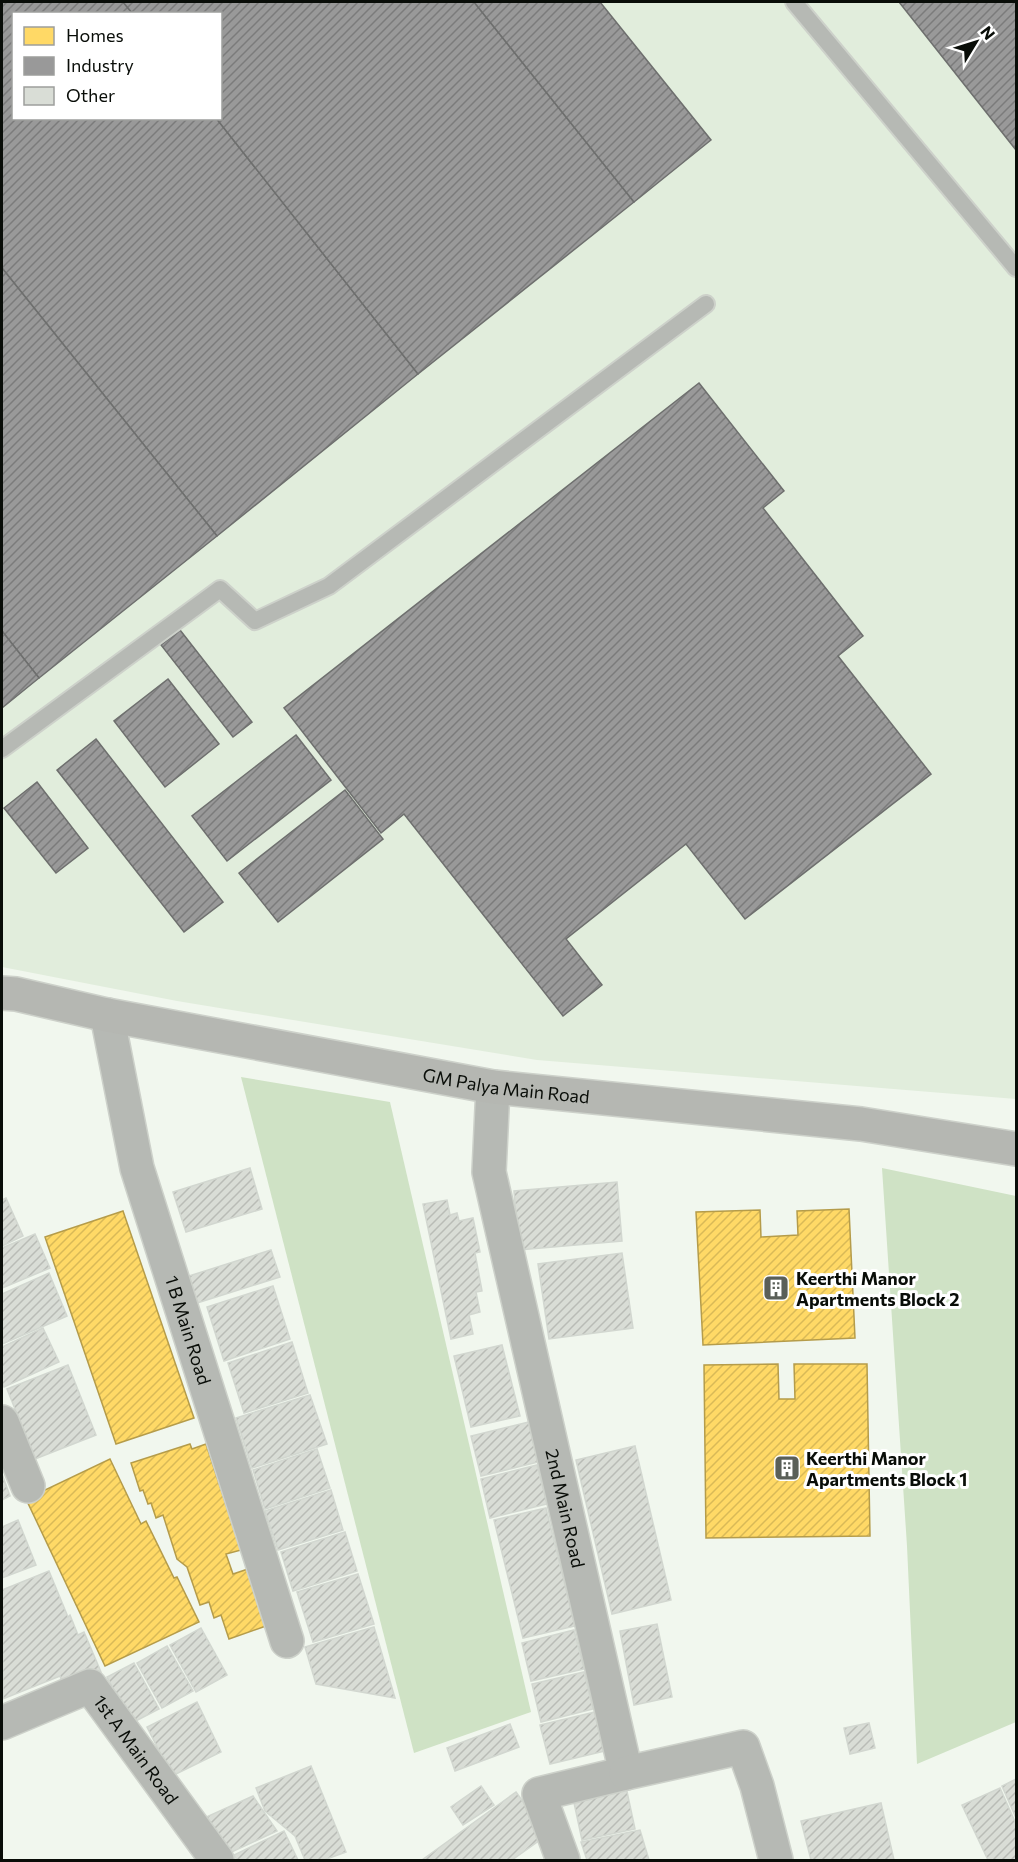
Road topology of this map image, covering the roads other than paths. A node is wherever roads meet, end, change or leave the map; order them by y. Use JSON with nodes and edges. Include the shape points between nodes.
{"nodes":[{"id":1,"x":794,"y":2,"type":"edge"},
{"id":2,"x":1017,"y":268,"type":"edge"},
{"id":3,"x":706,"y":304,"type":"dead end"},
{"id":4,"x":2,"y":749,"type":"edge"},
{"id":5,"x":2,"y":993,"type":"edge"},
{"id":6,"x":107,"y":1016,"type":"junction"},
{"id":7,"x":493,"y":1087,"type":"junction"},
{"id":8,"x":1017,"y":1149,"type":"edge"},
{"id":9,"x":2,"y":1422,"type":"edge"},
{"id":10,"x":28,"y":1486,"type":"dead end"},
{"id":11,"x":287,"y":1641,"type":"dead end"},
{"id":12,"x":2,"y":1723,"type":"edge"},
{"id":13,"x":626,"y":1773,"type":"junction"},
{"id":14,"x":217,"y":1860,"type":"edge"},
{"id":15,"x":563,"y":1860,"type":"edge"},
{"id":16,"x":776,"y":1860,"type":"edge"}],
"edges":[{"from":1,"to":2,"type":"lane"},
{"from":3,"to":4,"type":"lane","via":[[329,586],[255,621],[220,589]]},
{"from":5,"to":6,"type":"main road","name":"GM Palya Main Road"},
{"from":6,"to":7,"type":"main road","name":"GM Palya Main Road"},
{"from":6,"to":11,"type":"street","name":"1 B Main Road","via":[[137,1168]]},
{"from":7,"to":8,"type":"main road","name":"GM Palya Main Road","via":[[861,1124]]},
{"from":7,"to":13,"type":"street","name":"2nd Main Road","via":[[489,1172]]},
{"from":9,"to":10,"type":"street"},
{"from":12,"to":14,"type":"street","name":"1st A Main Road","via":[[90,1686]]},
{"from":13,"to":15,"type":"street","via":[[540,1794]]},
{"from":13,"to":16,"type":"street","via":[[743,1747]]}]}
